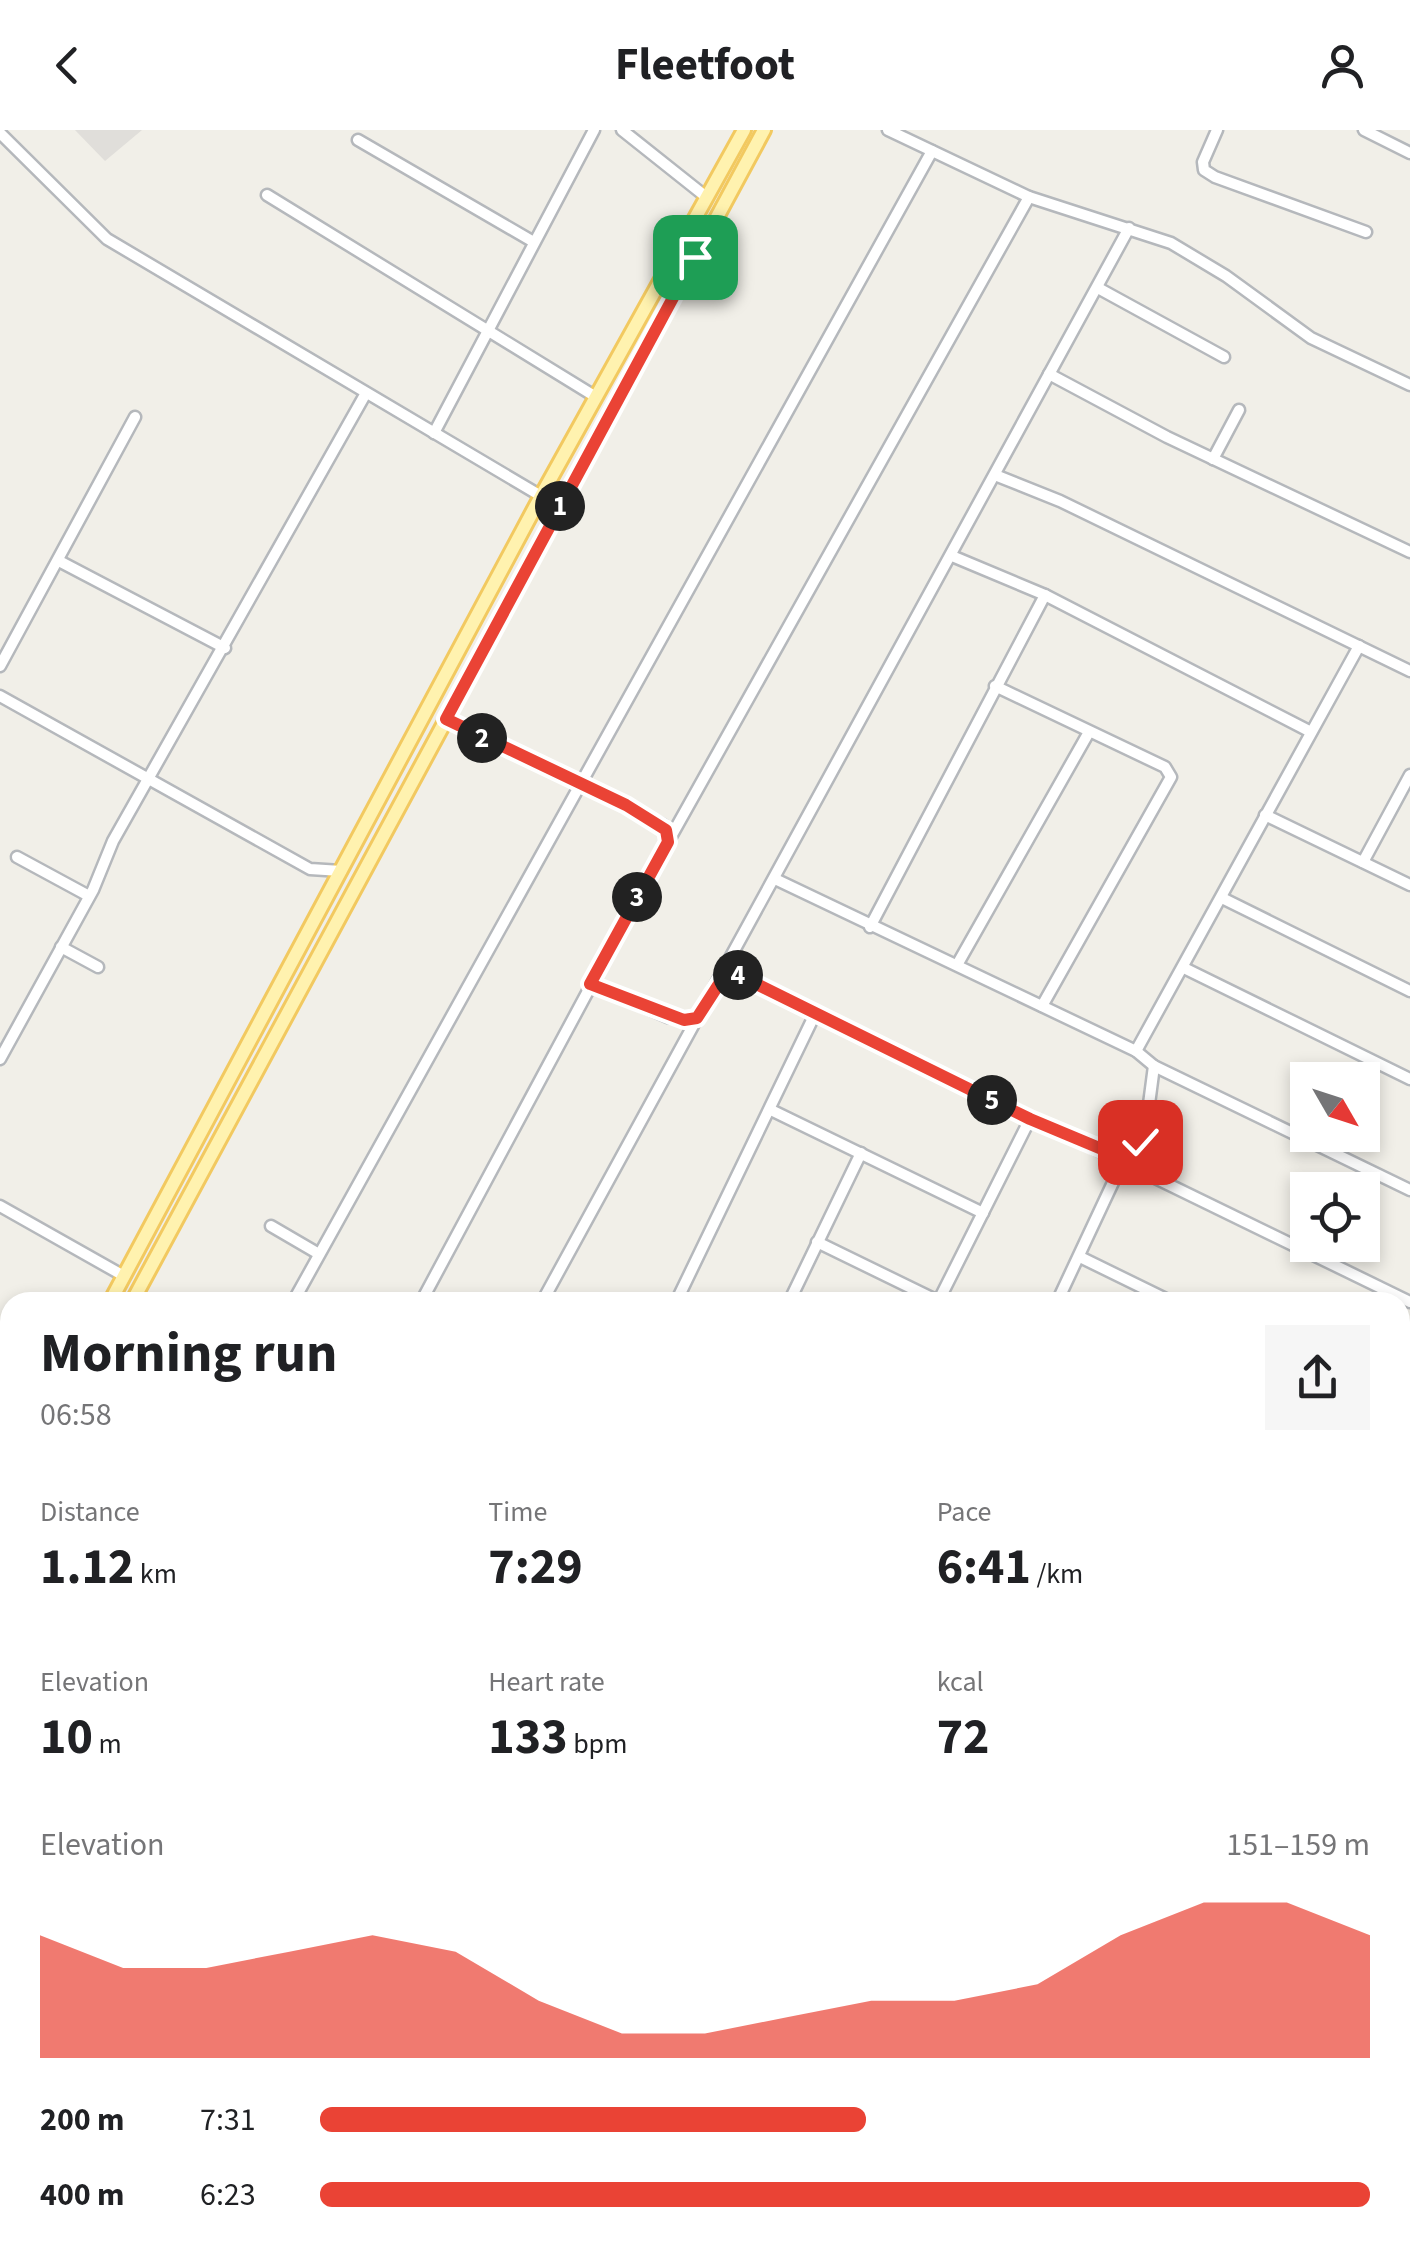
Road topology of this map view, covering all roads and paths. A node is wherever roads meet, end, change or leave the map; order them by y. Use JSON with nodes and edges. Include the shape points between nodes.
{"nodes":[{"id":1,"x":594,"y":130,"type":"edge"},
{"id":2,"x":622,"y":130,"type":"edge"},
{"id":3,"x":744,"y":130,"type":"edge"},
{"id":4,"x":764,"y":130,"type":"edge"},
{"id":5,"x":888,"y":130,"type":"edge"},
{"id":6,"x":1217,"y":130,"type":"edge"},
{"id":7,"x":1364,"y":130,"type":"edge"},
{"id":8,"x":0,"y":134,"type":"edge"},
{"id":9,"x":358,"y":140,"type":"dead end"},
{"id":10,"x":932,"y":151,"type":"junction"},
{"id":11,"x":1410,"y":153,"type":"edge"},
{"id":12,"x":730,"y":154,"type":"junction"},
{"id":13,"x":746,"y":163,"type":"junction"},
{"id":14,"x":267,"y":195,"type":"dead end"},
{"id":15,"x":705,"y":196,"type":"junction"},
{"id":16,"x":1028,"y":197,"type":"junction"},
{"id":17,"x":1129,"y":228,"type":"junction"},
{"id":18,"x":1366,"y":232,"type":"dead end"},
{"id":19,"x":532,"y":240,"type":"junction"},
{"id":20,"x":1098,"y":288,"type":"junction"},
{"id":21,"x":486,"y":331,"type":"junction"},
{"id":22,"x":1224,"y":357,"type":"dead end"},
{"id":23,"x":1049,"y":374,"type":"junction"},
{"id":24,"x":1410,"y":386,"type":"edge"},
{"id":25,"x":366,"y":393,"type":"junction"},
{"id":26,"x":596,"y":397,"type":"junction"},
{"id":27,"x":1238,"y":410,"type":"dead end"},
{"id":28,"x":136,"y":417,"type":"dead end"},
{"id":29,"x":434,"y":433,"type":"junction"},
{"id":30,"x":1213,"y":459,"type":"junction"},
{"id":31,"x":994,"y":475,"type":"junction"},
{"id":32,"x":541,"y":496,"type":"junction"},
{"id":33,"x":1410,"y":552,"type":"edge"},
{"id":34,"x":952,"y":556,"type":"junction"},
{"id":35,"x":58,"y":562,"type":"junction"},
{"id":36,"x":1045,"y":595,"type":"junction"},
{"id":37,"x":1359,"y":646,"type":"junction"},
{"id":38,"x":225,"y":648,"type":"junction"},
{"id":39,"x":0,"y":666,"type":"edge"},
{"id":40,"x":1410,"y":671,"type":"edge"},
{"id":41,"x":995,"y":686,"type":"junction"},
{"id":42,"x":0,"y":696,"type":"edge"},
{"id":43,"x":446,"y":719,"type":"junction"},
{"id":44,"x":1088,"y":732,"type":"junction"},
{"id":45,"x":1311,"y":732,"type":"junction"},
{"id":46,"x":1410,"y":774,"type":"edge"},
{"id":47,"x":149,"y":780,"type":"junction"},
{"id":48,"x":578,"y":784,"type":"junction"},
{"id":49,"x":1265,"y":815,"type":"junction"},
{"id":50,"x":669,"y":835,"type":"junction"},
{"id":51,"x":16,"y":857,"type":"dead end"},
{"id":52,"x":1363,"y":862,"type":"junction"},
{"id":53,"x":340,"y":871,"type":"junction"},
{"id":54,"x":774,"y":879,"type":"junction"},
{"id":55,"x":1410,"y":885,"type":"edge"},
{"id":56,"x":89,"y":896,"type":"junction"},
{"id":57,"x":1222,"y":898,"type":"junction"},
{"id":58,"x":870,"y":927,"type":"junction"},
{"id":59,"x":60,"y":947,"type":"junction"},
{"id":60,"x":957,"y":965,"type":"junction"},
{"id":61,"x":98,"y":967,"type":"dead end"},
{"id":62,"x":1184,"y":968,"type":"junction"},
{"id":63,"x":728,"y":970,"type":"junction"},
{"id":64,"x":590,"y":984,"type":"junction"},
{"id":65,"x":278,"y":989,"type":"junction"},
{"id":66,"x":1410,"y":991,"type":"edge"},
{"id":67,"x":295,"y":999,"type":"junction"},
{"id":68,"x":1042,"y":1006,"type":"junction"},
{"id":69,"x":815,"y":1014,"type":"junction"},
{"id":70,"x":697,"y":1018,"type":"junction"},
{"id":71,"x":2,"y":1051,"type":"edge"},
{"id":72,"x":1136,"y":1051,"type":"junction"},
{"id":73,"x":1154,"y":1066,"type":"junction"},
{"id":74,"x":1410,"y":1079,"type":"edge"},
{"id":75,"x":771,"y":1110,"type":"junction"},
{"id":76,"x":1030,"y":1119,"type":"junction"},
{"id":77,"x":861,"y":1152,"type":"junction"},
{"id":78,"x":1124,"y":1159,"type":"junction"},
{"id":79,"x":1410,"y":1190,"type":"edge"},
{"id":80,"x":0,"y":1206,"type":"edge"},
{"id":81,"x":982,"y":1213,"type":"junction"},
{"id":82,"x":271,"y":1226,"type":"dead end"},
{"id":83,"x":817,"y":1242,"type":"junction"},
{"id":84,"x":319,"y":1254,"type":"junction"},
{"id":85,"x":1080,"y":1256,"type":"junction"},
{"id":86,"x":124,"y":1276,"type":"junction"},
{"id":87,"x":115,"y":1292,"type":"edge"},
{"id":88,"x":137,"y":1292,"type":"edge"},
{"id":89,"x":298,"y":1292,"type":"edge"},
{"id":90,"x":426,"y":1292,"type":"edge"},
{"id":91,"x":547,"y":1292,"type":"edge"},
{"id":92,"x":681,"y":1292,"type":"edge"},
{"id":93,"x":794,"y":1292,"type":"edge"},
{"id":94,"x":918,"y":1292,"type":"edge"},
{"id":95,"x":943,"y":1292,"type":"edge"},
{"id":96,"x":1062,"y":1292,"type":"edge"},
{"id":97,"x":1150,"y":1292,"type":"edge"},
{"id":98,"x":1390,"y":1292,"type":"edge"}],
"edges":[{"from":1,"to":19,"type":"street"},
{"from":2,"to":15,"type":"street"},
{"from":3,"to":12,"type":"main road"},
{"from":4,"to":13,"type":"main road"},
{"from":5,"to":10,"type":"street"},
{"from":6,"to":18,"type":"street","via":[[1203,162],[1215,178]]},
{"from":7,"to":11,"type":"street"},
{"from":8,"to":25,"type":"street","via":[[107,239]]},
{"from":9,"to":19,"type":"street"},
{"from":10,"to":16,"type":"street"},
{"from":10,"to":48,"type":"street"},
{"from":12,"to":13,"type":"main road"},
{"from":12,"to":15,"type":"main road"},
{"from":13,"to":43,"type":"main road"},
{"from":14,"to":21,"type":"street"},
{"from":15,"to":26,"type":"main road"},
{"from":16,"to":17,"type":"street"},
{"from":16,"to":50,"type":"street"},
{"from":17,"to":20,"type":"street"},
{"from":17,"to":24,"type":"street","via":[[1171,243],[1311,338]]},
{"from":19,"to":21,"type":"street"},
{"from":20,"to":22,"type":"street"},
{"from":20,"to":23,"type":"street"},
{"from":21,"to":26,"type":"street"},
{"from":21,"to":29,"type":"street"},
{"from":23,"to":30,"type":"street"},
{"from":23,"to":31,"type":"street"},
{"from":25,"to":29,"type":"street"},
{"from":25,"to":38,"type":"street"},
{"from":26,"to":32,"type":"main road"},
{"from":27,"to":30,"type":"street"},
{"from":28,"to":35,"type":"street"},
{"from":29,"to":32,"type":"street"},
{"from":30,"to":33,"type":"street"},
{"from":31,"to":34,"type":"street"},
{"from":31,"to":37,"type":"street"},
{"from":32,"to":53,"type":"main road"},
{"from":34,"to":36,"type":"street"},
{"from":34,"to":54,"type":"street"},
{"from":35,"to":38,"type":"street"},
{"from":35,"to":39,"type":"street"},
{"from":36,"to":41,"type":"street"},
{"from":36,"to":45,"type":"street"},
{"from":37,"to":40,"type":"street"},
{"from":37,"to":45,"type":"street"},
{"from":38,"to":47,"type":"street"},
{"from":41,"to":44,"type":"street"},
{"from":41,"to":58,"type":"street"},
{"from":42,"to":47,"type":"street"},
{"from":43,"to":48,"type":"street"},
{"from":43,"to":67,"type":"main road"},
{"from":44,"to":60,"type":"street"},
{"from":44,"to":68,"type":"street","via":[[1165,767],[1170,777]]},
{"from":45,"to":49,"type":"street"},
{"from":46,"to":52,"type":"street"},
{"from":47,"to":53,"type":"street","via":[[310,869]]},
{"from":47,"to":56,"type":"street"},
{"from":48,"to":50,"type":"street","via":[[626,805]]},
{"from":48,"to":84,"type":"street"},
{"from":49,"to":52,"type":"street"},
{"from":49,"to":57,"type":"street"},
{"from":50,"to":64,"type":"street"},
{"from":51,"to":56,"type":"street"},
{"from":52,"to":55,"type":"street"},
{"from":53,"to":65,"type":"main road"},
{"from":54,"to":58,"type":"street"},
{"from":54,"to":63,"type":"street"},
{"from":56,"to":59,"type":"street"},
{"from":57,"to":62,"type":"street"},
{"from":57,"to":66,"type":"street"},
{"from":58,"to":60,"type":"street"},
{"from":59,"to":61,"type":"street"},
{"from":59,"to":71,"type":"street"},
{"from":60,"to":68,"type":"street"},
{"from":62,"to":72,"type":"street"},
{"from":62,"to":74,"type":"street"},
{"from":63,"to":69,"type":"street"},
{"from":63,"to":70,"type":"street"},
{"from":64,"to":70,"type":"street","via":[[668,1018]]},
{"from":64,"to":90,"type":"street"},
{"from":65,"to":67,"type":"main road"},
{"from":65,"to":86,"type":"main road"},
{"from":67,"to":88,"type":"main road"},
{"from":68,"to":72,"type":"street"},
{"from":69,"to":75,"type":"street"},
{"from":69,"to":76,"type":"street"},
{"from":70,"to":91,"type":"street"},
{"from":72,"to":73,"type":"street"},
{"from":73,"to":78,"type":"street","via":[[1146,1127],[1132,1157]]},
{"from":73,"to":79,"type":"street"},
{"from":75,"to":77,"type":"street"},
{"from":75,"to":92,"type":"street"},
{"from":76,"to":78,"type":"street"},
{"from":76,"to":81,"type":"street"},
{"from":77,"to":81,"type":"street"},
{"from":77,"to":83,"type":"street"},
{"from":78,"to":85,"type":"street"},
{"from":78,"to":98,"type":"street"},
{"from":80,"to":86,"type":"street"},
{"from":81,"to":95,"type":"street"},
{"from":82,"to":84,"type":"street"},
{"from":83,"to":93,"type":"street"},
{"from":83,"to":94,"type":"street"},
{"from":84,"to":89,"type":"street"},
{"from":85,"to":96,"type":"street"},
{"from":85,"to":97,"type":"street"},
{"from":86,"to":87,"type":"main road"}]}
